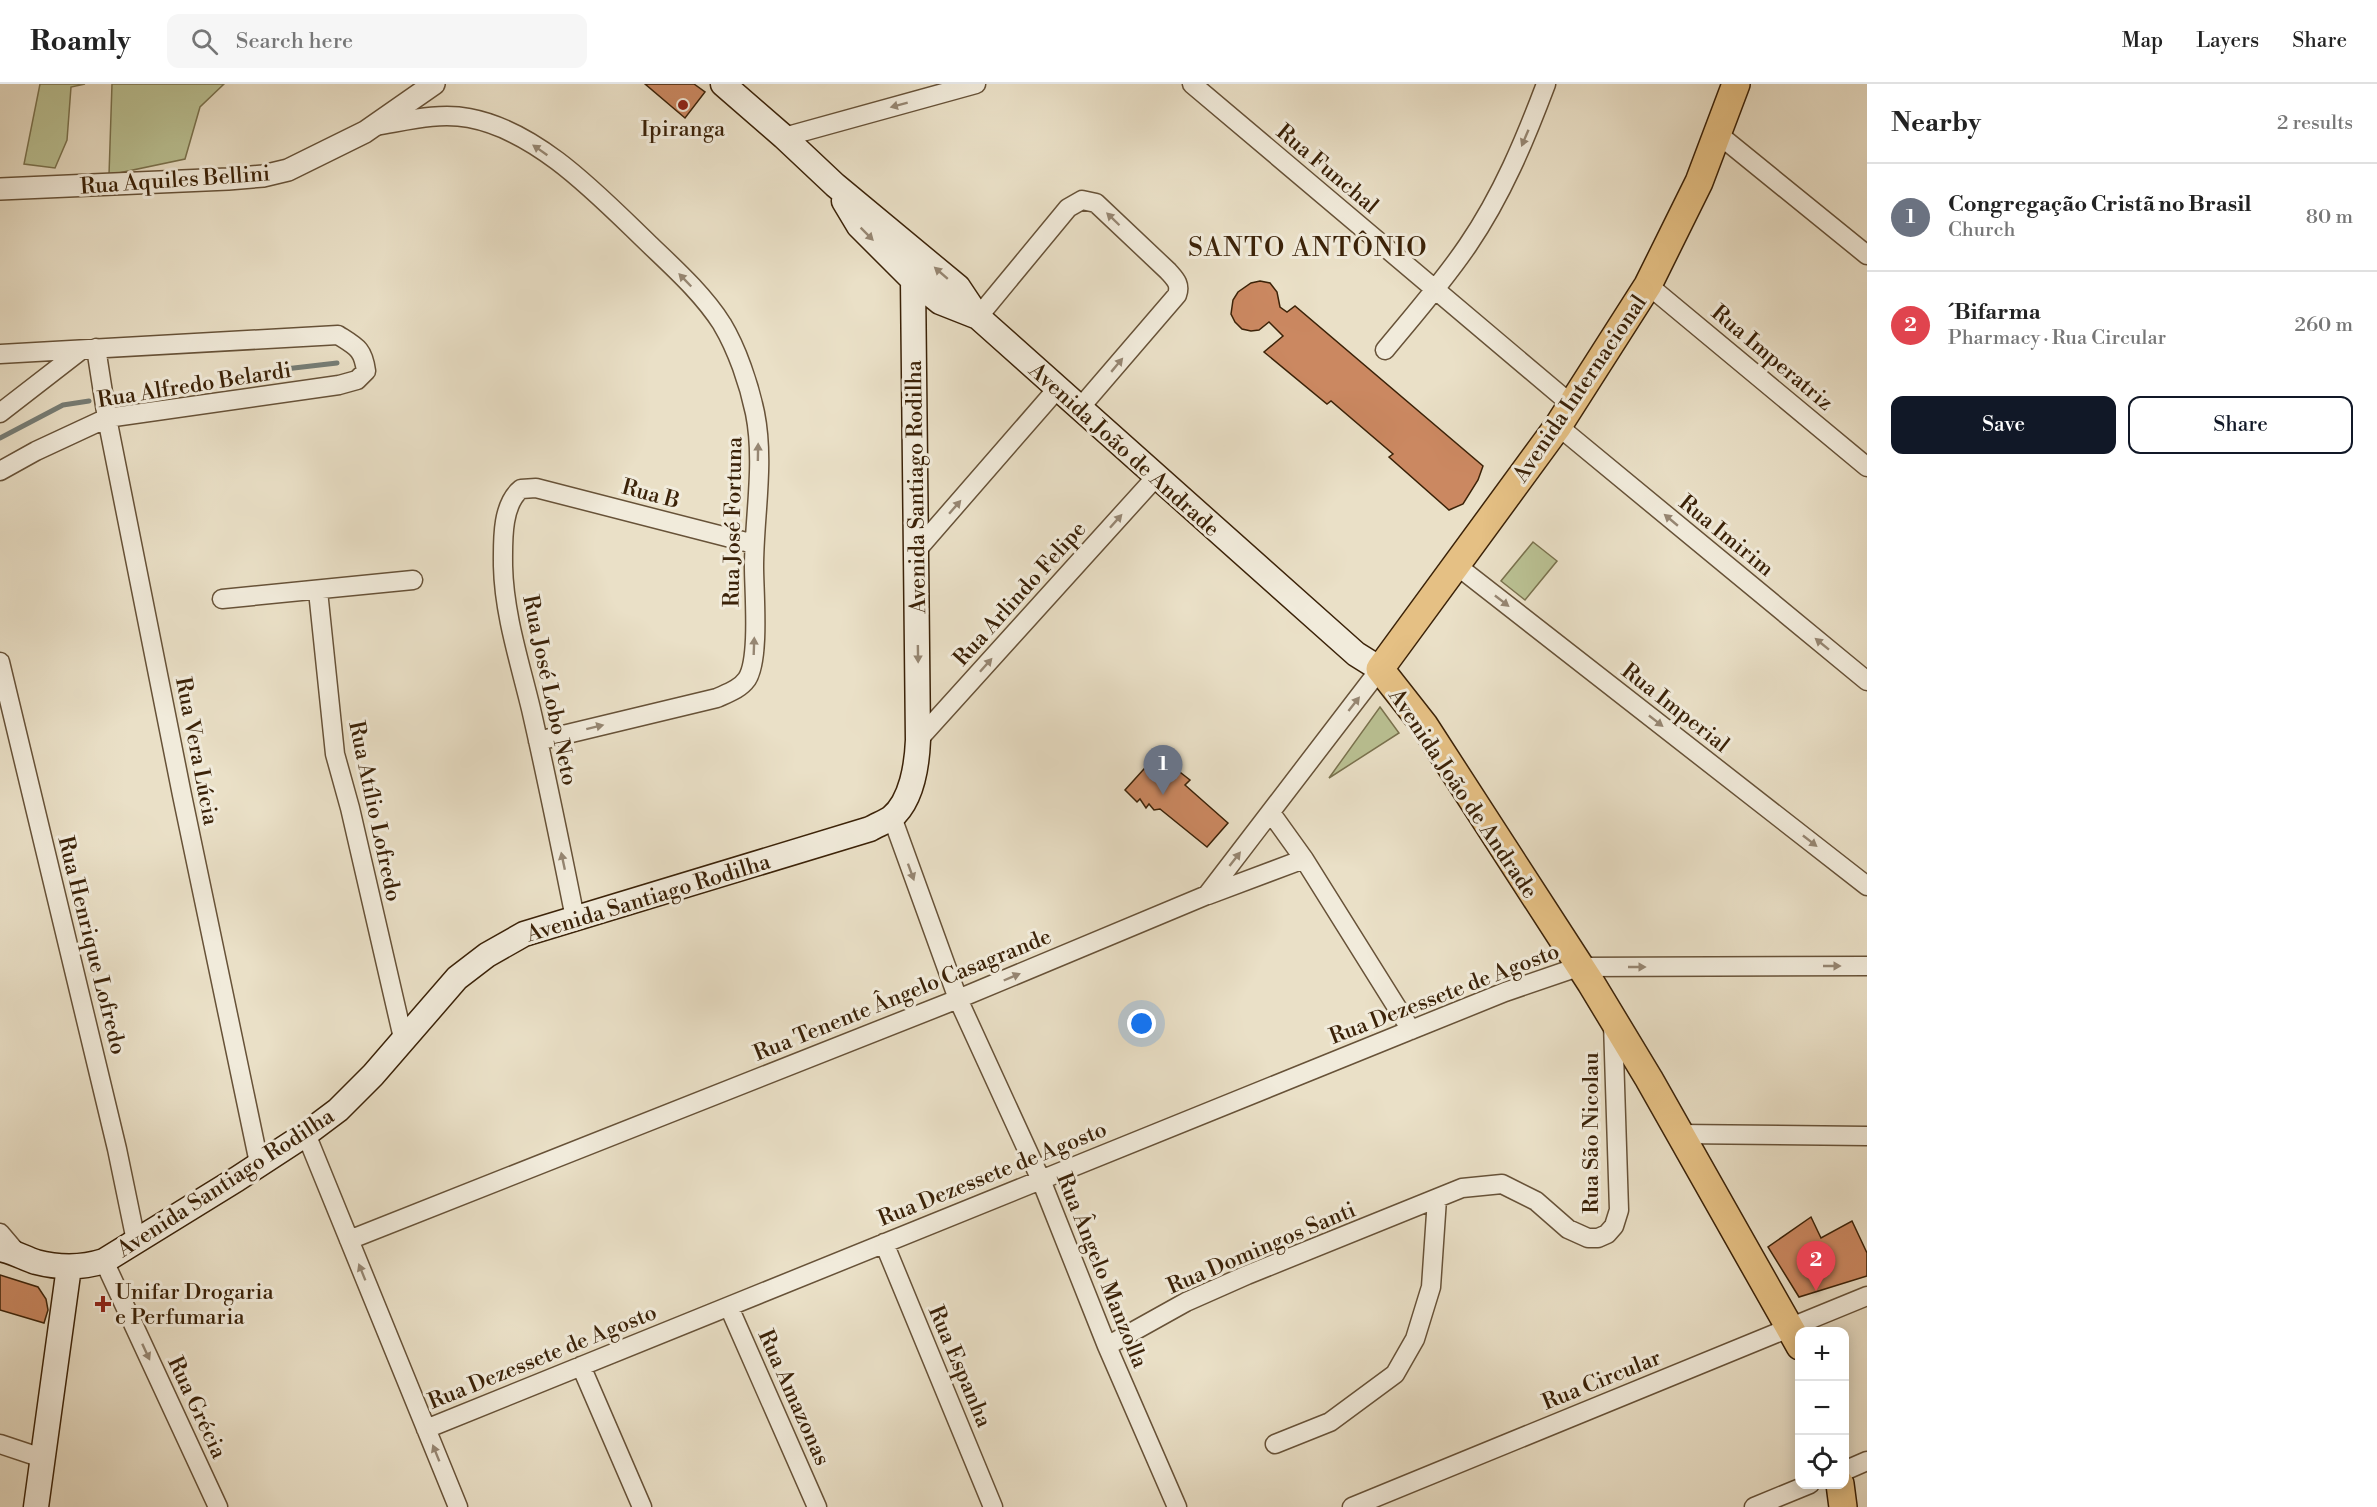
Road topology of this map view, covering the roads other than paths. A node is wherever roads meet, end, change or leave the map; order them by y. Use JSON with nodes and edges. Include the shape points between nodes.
{"nodes":[{"id":1,"x":434,"y":84,"type":"edge"},
{"id":2,"x":723,"y":84,"type":"edge"},
{"id":3,"x":976,"y":84,"type":"edge"},
{"id":4,"x":1192,"y":84,"type":"edge"},
{"id":5,"x":1546,"y":84,"type":"edge"},
{"id":6,"x":1736,"y":84,"type":"edge"},
{"id":7,"x":375,"y":126,"type":"junction"},
{"id":8,"x":1718,"y":134,"type":"junction"},
{"id":9,"x":784,"y":137,"type":"junction"},
{"id":10,"x":835,"y":185,"type":"junction"},
{"id":11,"x":0,"y":189,"type":"edge"},
{"id":12,"x":1867,"y":255,"type":"edge"},
{"id":13,"x":913,"y":280,"type":"junction"},
{"id":14,"x":1648,"y":285,"type":"junction"},
{"id":15,"x":1435,"y":289,"type":"junction"},
{"id":16,"x":940,"y":302,"type":"junction"},
{"id":17,"x":973,"y":310,"type":"junction"},
{"id":18,"x":913,"y":322,"type":"junction"},
{"id":19,"x":88,"y":350,"type":"junction"},
{"id":20,"x":1385,"y":350,"type":"dead end"},
{"id":21,"x":0,"y":354,"type":"edge"},
{"id":22,"x":1057,"y":389,"type":"junction"},
{"id":23,"x":1078,"y":409,"type":"junction"},
{"id":24,"x":0,"y":413,"type":"edge"},
{"id":25,"x":1565,"y":415,"type":"junction"},
{"id":26,"x":107,"y":418,"type":"junction"},
{"id":27,"x":1867,"y":466,"type":"edge"},
{"id":28,"x":0,"y":471,"type":"edge"},
{"id":29,"x":1155,"y":478,"type":"junction"},
{"id":30,"x":536,"y":488,"type":"joint"},
{"id":31,"x":754,"y":544,"type":"junction"},
{"id":32,"x":916,"y":551,"type":"junction"},
{"id":33,"x":1456,"y":565,"type":"junction"},
{"id":34,"x":412,"y":580,"type":"dead end"},
{"id":35,"x":318,"y":591,"type":"junction"},
{"id":36,"x":222,"y":599,"type":"dead end"},
{"id":37,"x":0,"y":662,"type":"edge"},
{"id":38,"x":1380,"y":669,"type":"junction"},
{"id":39,"x":1867,"y":681,"type":"edge"},
{"id":40,"x":918,"y":740,"type":"junction"},
{"id":41,"x":538,"y":741,"type":"junction"},
{"id":42,"x":1270,"y":813,"type":"junction"},
{"id":43,"x":892,"y":817,"type":"junction"},
{"id":44,"x":1304,"y":859,"type":"junction"},
{"id":45,"x":1867,"y":886,"type":"edge"},
{"id":46,"x":1207,"y":895,"type":"junction"},
{"id":47,"x":575,"y":918,"type":"junction"},
{"id":48,"x":1867,"y":966,"type":"edge"},
{"id":49,"x":1578,"y":967,"type":"junction"},
{"id":50,"x":958,"y":999,"type":"junction"},
{"id":51,"x":1613,"y":1020,"type":"junction"},
{"id":52,"x":1411,"y":1030,"type":"junction"},
{"id":53,"x":403,"y":1038,"type":"junction"},
{"id":54,"x":306,"y":1134,"type":"junction"},
{"id":55,"x":1679,"y":1134,"type":"junction"},
{"id":56,"x":1867,"y":1136,"type":"edge"},
{"id":57,"x":259,"y":1163,"type":"junction"},
{"id":58,"x":1041,"y":1180,"type":"junction"},
{"id":59,"x":1437,"y":1199,"type":"junction"},
{"id":60,"x":0,"y":1233,"type":"edge"},
{"id":61,"x":349,"y":1240,"type":"junction"},
{"id":62,"x":136,"y":1241,"type":"junction"},
{"id":63,"x":884,"y":1243,"type":"junction"},
{"id":64,"x":9,"y":1251,"type":"edge"},
{"id":65,"x":104,"y":1261,"type":"junction"},
{"id":66,"x":69,"y":1267,"type":"junction"},
{"id":67,"x":1867,"y":1296,"type":"edge"},
{"id":68,"x":729,"y":1306,"type":"junction"},
{"id":69,"x":1794,"y":1337,"type":"edge"},
{"id":70,"x":1107,"y":1346,"type":"junction"},
{"id":71,"x":581,"y":1366,"type":"junction"},
{"id":72,"x":426,"y":1429,"type":"junction"},
{"id":73,"x":0,"y":1444,"type":"edge"},
{"id":74,"x":1275,"y":1444,"type":"dead end"},
{"id":75,"x":42,"y":1458,"type":"junction"},
{"id":76,"x":1867,"y":1461,"type":"edge"},
{"id":77,"x":1849,"y":1468,"type":"edge"},
{"id":78,"x":1800,"y":1489,"type":"edge"},
{"id":79,"x":1841,"y":1489,"type":"edge"},
{"id":80,"x":36,"y":1507,"type":"edge"},
{"id":81,"x":218,"y":1507,"type":"edge"},
{"id":82,"x":458,"y":1507,"type":"edge"},
{"id":83,"x":642,"y":1507,"type":"edge"},
{"id":84,"x":817,"y":1507,"type":"edge"},
{"id":85,"x":993,"y":1507,"type":"edge"},
{"id":86,"x":1177,"y":1507,"type":"edge"},
{"id":87,"x":1352,"y":1507,"type":"edge"},
{"id":88,"x":1754,"y":1507,"type":"edge"},
{"id":89,"x":1843,"y":1507,"type":"edge"}],
"edges":[{"from":1,"to":7,"type":"street","name":"Rua Aquiles Bellini"},
{"from":2,"to":9,"type":"main road","name":"Avenida João de Andrade"},
{"from":3,"to":9,"type":"street","one_way":true},
{"from":4,"to":15,"type":"street","name":"Rua Funchal"},
{"from":5,"to":15,"type":"street","one_way":true,"via":[[1492,206]]},
{"from":6,"to":8,"type":"main road","name":"Avenida Internacional"},
{"from":7,"to":11,"type":"street","name":"Rua Aquiles Bellini","via":[[288,170],[263,176]]},
{"from":31,"to":7,"type":"street","name":"Rua José Fortuna","one_way":true,"via":[[759,444],[755,413],[723,325],[697,293],[609,206],[534,145],[497,126],[450,115]]},
{"from":8,"to":12,"type":"street"},
{"from":8,"to":14,"type":"main road","name":"Avenida Internacional"},
{"from":9,"to":10,"type":"main road","name":"Avenida João de Andrade"},
{"from":10,"to":13,"type":"main road","name":"Avenida João de Andrade","one_way":true,"via":[[859,226]]},
{"from":17,"to":10,"type":"main road","name":"Avenida João de Andrade","one_way":true,"via":[[958,287]]},
{"from":13,"to":16,"type":"main road","name":"Avenida João de Andrade"},
{"from":13,"to":18,"type":"main road","name":"Avenida Santiago Rodilha"},
{"from":14,"to":25,"type":"main road","name":"Avenida Internacional"},
{"from":14,"to":27,"type":"street","name":"Rua Imperatriz"},
{"from":15,"to":20,"type":"street"},
{"from":15,"to":25,"type":"street","name":"Rua Funchal"},
{"from":16,"to":17,"type":"main road","name":"Avenida João de Andrade"},
{"from":16,"to":18,"type":"main road","via":[[929,304]]},
{"from":17,"to":22,"type":"main road","name":"Avenida João de Andrade"},
{"from":23,"to":17,"type":"street","one_way":true,"via":[[1179,290],[1168,271],[1096,202],[1082,200],[1068,208]]},
{"from":18,"to":32,"type":"main road","name":"Avenida Santiago Rodilha"},
{"from":19,"to":21,"type":"street"},
{"from":19,"to":24,"type":"street"},
{"from":19,"to":26,"type":"street","name":"Rua Vera Lúcia"},
{"from":19,"to":26,"type":"street","name":"Rua Alfredo Belardi","via":[[338,335],[358,347],[364,357],[366,371],[357,380],[339,385]]},
{"from":22,"to":23,"type":"main road","name":"Avenida João de Andrade"},
{"from":32,"to":22,"type":"street","one_way":true},
{"from":23,"to":29,"type":"main road","name":"Avenida João de Andrade"},
{"from":25,"to":33,"type":"main road","name":"Avenida Internacional"},
{"from":39,"to":25,"type":"street","name":"Rua Imirim","one_way":true},
{"from":26,"to":28,"type":"street","name":"Rua Alfredo Belardi"},
{"from":26,"to":57,"type":"street","name":"Rua Vera Lúcia"},
{"from":29,"to":38,"type":"main road","name":"Avenida João de Andrade","via":[[1356,654]]},
{"from":40,"to":29,"type":"street","name":"Rua Arlindo Felipe","one_way":true},
{"from":30,"to":31,"type":"street","name":"Rua B"},
{"from":30,"to":41,"type":"street","name":"Rua José Lobo Neto","via":[[521,489],[510,502],[503,567],[506,599]]},
{"from":41,"to":31,"type":"street","name":"Rua José Fortuna","one_way":true,"via":[[717,698],[736,690],[753,663]]},
{"from":32,"to":40,"type":"main road","name":"Avenida Santiago Rodilha","one_way":true},
{"from":33,"to":38,"type":"main road","name":"Avenida Internacional"},
{"from":33,"to":45,"type":"street","name":"Rua Imperial","one_way":true},
{"from":34,"to":35,"type":"street"},
{"from":35,"to":36,"type":"street"},
{"from":35,"to":53,"type":"street","name":"Rua Atílio Lofredo","via":[[335,754]]},
{"from":37,"to":62,"type":"street","name":"Rua Henrique Lofredo"},
{"from":42,"to":38,"type":"street","name":"Rua Tenente Ângelo Casagrande","one_way":true},
{"from":38,"to":49,"type":"main road","name":"Avenida João de Andrade","via":[[1424,725]]},
{"from":40,"to":43,"type":"main road","name":"Avenida Santiago Rodilha","via":[[916,770],[907,795]]},
{"from":47,"to":41,"type":"street","name":"Rua José Lobo Neto","one_way":true},
{"from":42,"to":44,"type":"street"},
{"from":46,"to":42,"type":"street","name":"Rua Tenente Ângelo Casagrande","one_way":true},
{"from":43,"to":47,"type":"main road","name":"Avenida Santiago Rodilha","via":[[870,829]]},
{"from":43,"to":50,"type":"street","name":"Rua Ângelo Manzolla","one_way":true},
{"from":44,"to":46,"type":"street"},
{"from":44,"to":52,"type":"street"},
{"from":50,"to":46,"type":"street","name":"Rua Tenente Ângelo Casagrande","one_way":true},
{"from":47,"to":53,"type":"main road","name":"Avenida Santiago Rodilha","via":[[524,934],[487,955],[457,978]]},
{"from":49,"to":48,"type":"street","name":"Rua Dezessete de Agosto","one_way":true},
{"from":49,"to":51,"type":"main road","name":"Avenida João de Andrade"},
{"from":49,"to":52,"type":"street","name":"Rua Dezessete de Agosto"},
{"from":50,"to":58,"type":"street","name":"Rua Ângelo Manzolla"},
{"from":50,"to":61,"type":"street","name":"Rua Tenente Ângelo Casagrande"},
{"from":51,"to":55,"type":"main road","name":"Avenida João de Andrade"},
{"from":51,"to":59,"type":"street","name":"Rua São Nicolau","via":[[1619,1210],[1607,1234],[1598,1238],[1579,1235],[1536,1201],[1502,1184],[1462,1188]]},
{"from":52,"to":58,"type":"street","name":"Rua Dezessete de Agosto"},
{"from":53,"to":54,"type":"main road","name":"Avenida Santiago Rodilha","via":[[338,1110]]},
{"from":54,"to":57,"type":"main road","name":"Avenida Santiago Rodilha"},
{"from":54,"to":61,"type":"street"},
{"from":55,"to":56,"type":"street"},
{"from":55,"to":69,"type":"main road","name":"Avenida João de Andrade"},
{"from":57,"to":62,"type":"main road","name":"Avenida Santiago Rodilha"},
{"from":58,"to":63,"type":"street","name":"Rua Dezessete de Agosto"},
{"from":58,"to":70,"type":"street","name":"Rua Ângelo Manzolla"},
{"from":59,"to":70,"type":"street","name":"Rua Domingos Santi","via":[[1186,1302]]},
{"from":59,"to":74,"type":"street","via":[[1431,1287],[1415,1339],[1395,1374],[1330,1422]]},
{"from":60,"to":64,"type":"street"},
{"from":72,"to":61,"type":"street","one_way":true},
{"from":62,"to":65,"type":"main road","name":"Avenida Santiago Rodilha"},
{"from":63,"to":68,"type":"street","name":"Rua Dezessete de Agosto"},
{"from":63,"to":85,"type":"street","name":"Rua Espanha"},
{"from":64,"to":66,"type":"main road","name":"Avenida Santiago Rodilha","via":[[35,1262]]},
{"from":65,"to":66,"type":"main road","name":"Avenida Santiago Rodilha"},
{"from":65,"to":81,"type":"street","name":"Rua Grécia","one_way":true},
{"from":66,"to":75,"type":"main road"},
{"from":67,"to":69,"type":"street","name":"Rua Circular"},
{"from":68,"to":71,"type":"street","name":"Rua Dezessete de Agosto"},
{"from":68,"to":84,"type":"street","name":"Rua Amazonas"},
{"from":69,"to":87,"type":"street","name":"Rua Circular"},
{"from":70,"to":86,"type":"street","name":"Rua Ângelo Manzolla"},
{"from":71,"to":72,"type":"street","name":"Rua Dezessete de Agosto"},
{"from":71,"to":83,"type":"street"},
{"from":82,"to":72,"type":"street","one_way":true},
{"from":73,"to":75,"type":"street"},
{"from":75,"to":80,"type":"main road"},
{"from":76,"to":77,"type":"street"},
{"from":78,"to":88,"type":"street"},
{"from":79,"to":89,"type":"main road"}]}
